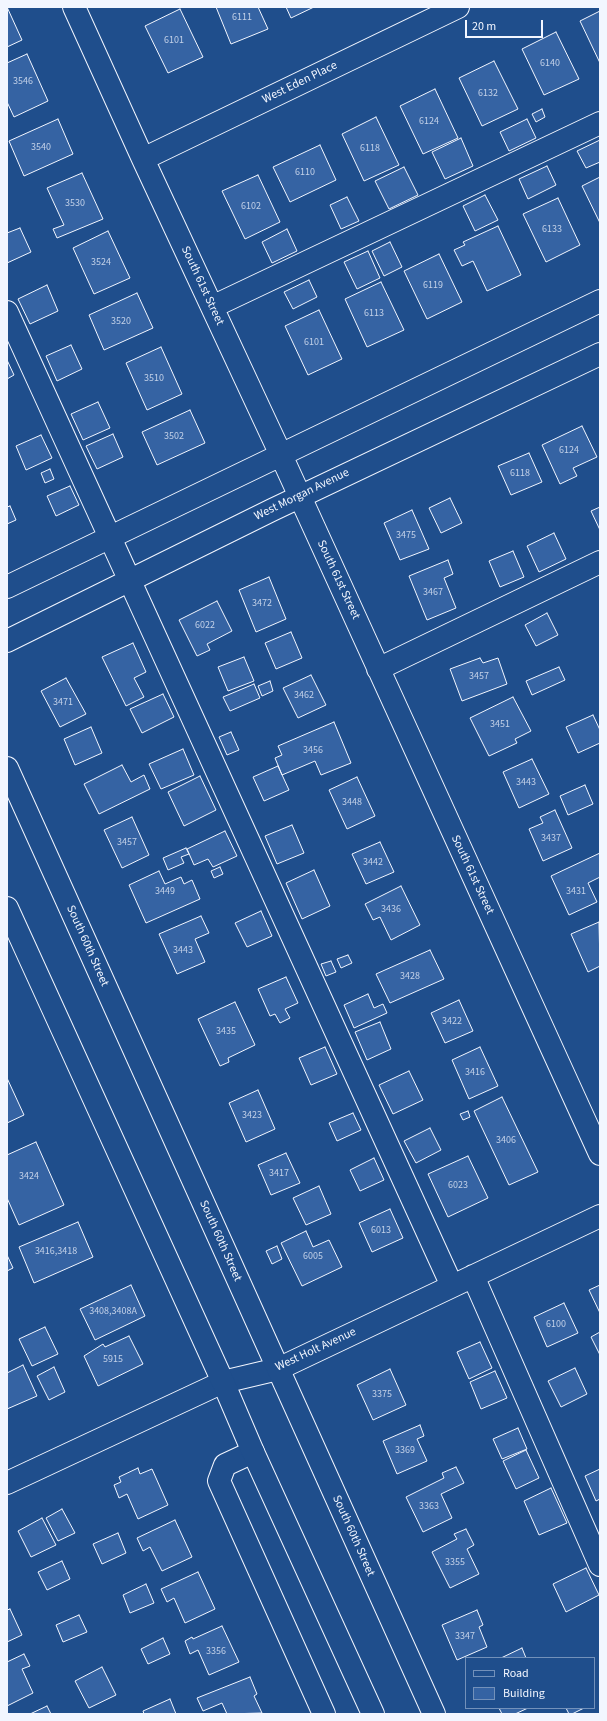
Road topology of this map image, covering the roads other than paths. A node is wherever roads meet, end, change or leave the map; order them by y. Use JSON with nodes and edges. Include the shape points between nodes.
{"nodes":[{"id":1,"x":74,"y":7,"type":"edge"},
{"id":2,"x":458,"y":7,"type":"edge"},
{"id":3,"x":600,"y":123,"type":"edge"},
{"id":4,"x":142,"y":160,"type":"junction"},
{"id":5,"x":600,"y":301,"type":"edge"},
{"id":6,"x":212,"y":307,"type":"junction"},
{"id":7,"x":7,"y":312,"type":"edge"},
{"id":8,"x":600,"y":354,"type":"edge"},
{"id":9,"x":281,"y":455,"type":"junction"},
{"id":10,"x":299,"y":497,"type":"junction"},
{"id":11,"x":111,"y":538,"type":"junction"},
{"id":12,"x":600,"y":562,"type":"edge"},
{"id":13,"x":129,"y":581,"type":"junction"},
{"id":14,"x":7,"y":587,"type":"edge"},
{"id":15,"x":7,"y":641,"type":"edge"},
{"id":16,"x":378,"y":668,"type":"junction"},
{"id":17,"x":7,"y":768,"type":"edge"},
{"id":18,"x":7,"y":908,"type":"edge"},
{"id":19,"x":600,"y":1154,"type":"edge"},
{"id":20,"x":600,"y":1216,"type":"edge"},
{"id":21,"x":473,"y":1276,"type":"junction"},
{"id":22,"x":452,"y":1286,"type":"junction"},
{"id":23,"x":278,"y":1369,"type":"junction"},
{"id":24,"x":222,"y":1382,"type":"junction"},
{"id":25,"x":253,"y":1452,"type":"junction"},
{"id":26,"x":7,"y":1483,"type":"edge"},
{"id":27,"x":600,"y":1565,"type":"edge"},
{"id":28,"x":324,"y":1714,"type":"edge"},
{"id":29,"x":373,"y":1714,"type":"edge"},
{"id":30,"x":434,"y":1714,"type":"edge"}],
"edges":[{"from":1,"to":4,"type":"street","name":"South 61st Street"},
{"from":2,"to":4,"type":"street","name":"West Eden Place"},
{"from":3,"to":6,"type":"street"},
{"from":4,"to":6,"type":"street","name":"South 61st Street"},
{"from":5,"to":9,"type":"street"},
{"from":6,"to":9,"type":"street","name":"South 61st Street"},
{"from":7,"to":11,"type":"street"},
{"from":8,"to":10,"type":"street","name":"West Morgan Avenue"},
{"from":9,"to":10,"type":"street","name":"South 61st Street"},
{"from":9,"to":11,"type":"street"},
{"from":10,"to":13,"type":"street","name":"West Morgan Avenue"},
{"from":10,"to":16,"type":"street","name":"South 61st Street"},
{"from":11,"to":13,"type":"street"},
{"from":11,"to":14,"type":"street"},
{"from":12,"to":16,"type":"street"},
{"from":13,"to":15,"type":"street","name":"West Morgan Avenue"},
{"from":13,"to":22,"type":"street"},
{"from":16,"to":19,"type":"street","name":"South 61st Street"},
{"from":17,"to":23,"type":"street","name":"South 60th Street"},
{"from":18,"to":24,"type":"street"},
{"from":20,"to":21,"type":"street","name":"West Holt Avenue"},
{"from":21,"to":22,"type":"street","name":"West Holt Avenue"},
{"from":21,"to":27,"type":"street"},
{"from":22,"to":23,"type":"street","name":"West Holt Avenue"},
{"from":23,"to":24,"type":"street","name":"West Holt Avenue"},
{"from":23,"to":30,"type":"street","name":"South 60th Street"},
{"from":24,"to":25,"type":"street"},
{"from":24,"to":26,"type":"street","name":"West Holt Avenue"},
{"from":25,"to":28,"type":"street","via":[[225,1465],[219,1481]]},
{"from":25,"to":29,"type":"street"}]}
